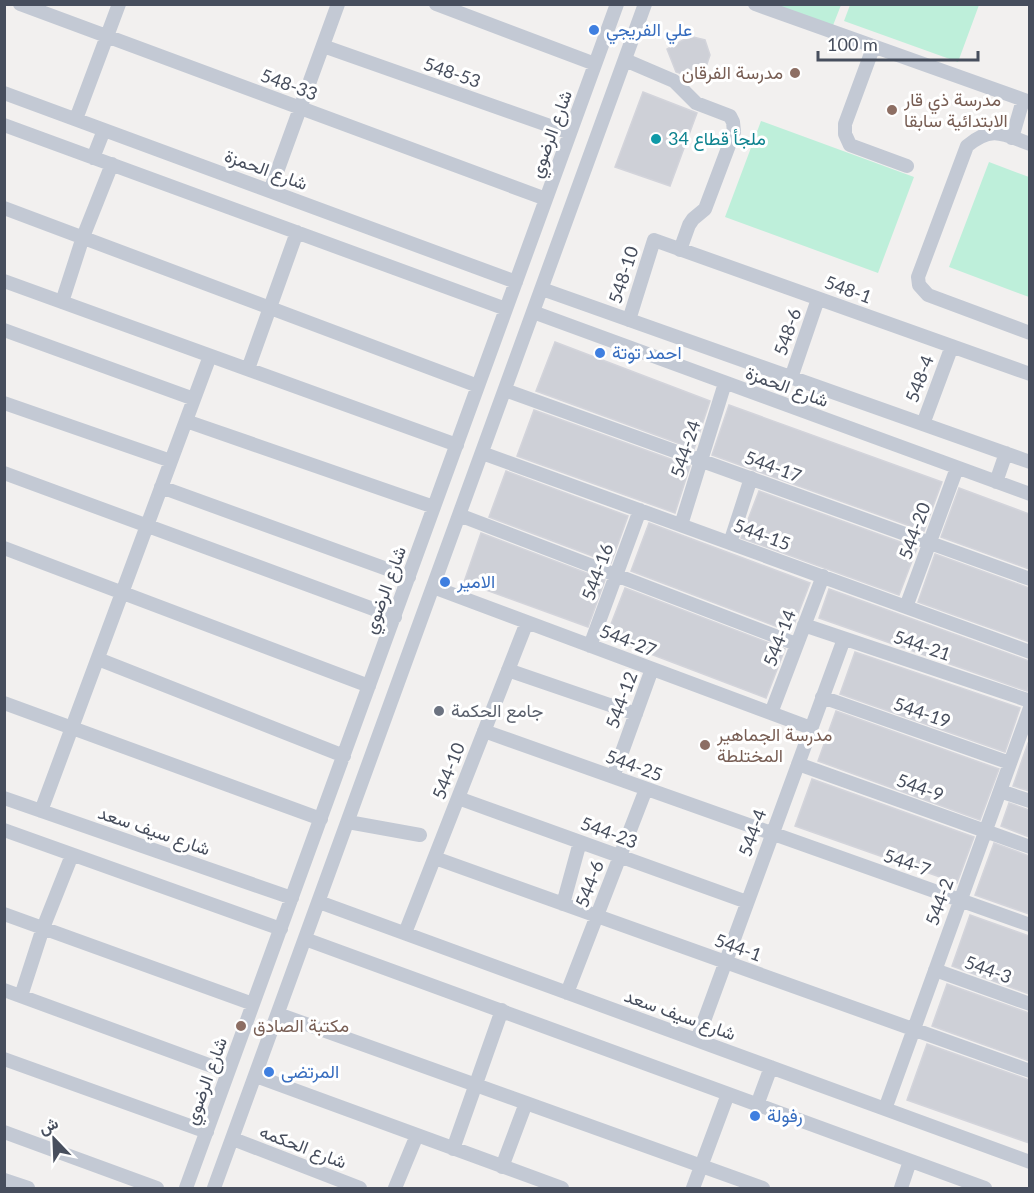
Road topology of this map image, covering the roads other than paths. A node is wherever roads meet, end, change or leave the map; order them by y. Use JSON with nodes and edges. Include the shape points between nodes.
{"nodes":[{"id":1,"x":20,"y":4,"type":"edge"},
{"id":2,"x":118,"y":4,"type":"edge"},
{"id":3,"x":338,"y":4,"type":"edge"},
{"id":4,"x":436,"y":4,"type":"edge"},
{"id":5,"x":617,"y":4,"type":"edge"},
{"id":6,"x":645,"y":4,"type":"edge"},
{"id":7,"x":755,"y":4,"type":"edge"},
{"id":8,"x":611,"y":20,"type":"junction"},
{"id":9,"x":636,"y":31,"type":"junction"},
{"id":10,"x":106,"y":36,"type":"junction"},
{"id":11,"x":323,"y":46,"type":"junction"},
{"id":12,"x":873,"y":48,"type":"junction"},
{"id":13,"x":625,"y":60,"type":"junction"},
{"id":14,"x":595,"y":64,"type":"junction"},
{"id":15,"x":4,"y":93,"type":"edge"},
{"id":16,"x":1026,"y":101,"type":"edge"},
{"id":17,"x":300,"y":108,"type":"junction"},
{"id":18,"x":76,"y":119,"type":"junction"},
{"id":19,"x":4,"y":125,"type":"edge"},
{"id":20,"x":104,"y":130,"type":"junction"},
{"id":21,"x":570,"y":133,"type":"junction"},
{"id":22,"x":1012,"y":138,"type":"junction"},
{"id":23,"x":1029,"y":144,"type":"edge"},
{"id":24,"x":93,"y":158,"type":"junction"},
{"id":25,"x":112,"y":165,"type":"junction"},
{"id":26,"x":907,"y":166,"type":"dead end"},
{"id":27,"x":270,"y":191,"type":"junction"},
{"id":28,"x":546,"y":199,"type":"junction"},
{"id":29,"x":4,"y":208,"type":"edge"},
{"id":30,"x":297,"y":232,"type":"junction"},
{"id":31,"x":83,"y":237,"type":"junction"},
{"id":32,"x":654,"y":240,"type":"joint"},
{"id":33,"x":680,"y":250,"type":"junction"},
{"id":34,"x":4,"y":281,"type":"edge"},
{"id":35,"x":516,"y":282,"type":"junction"},
{"id":36,"x":542,"y":290,"type":"junction"},
{"id":37,"x":818,"y":299,"type":"junction"},
{"id":38,"x":62,"y":302,"type":"junction"},
{"id":39,"x":270,"y":308,"type":"junction"},
{"id":40,"x":506,"y":309,"type":"junction"},
{"id":41,"x":532,"y":312,"type":"junction"},
{"id":42,"x":628,"y":320,"type":"junction"},
{"id":43,"x":1029,"y":333,"type":"edge"},
{"id":44,"x":6,"y":336,"type":"edge"},
{"id":45,"x":952,"y":346,"type":"junction"},
{"id":46,"x":210,"y":356,"type":"junction"},
{"id":47,"x":248,"y":369,"type":"junction"},
{"id":48,"x":1029,"y":374,"type":"edge"},
{"id":49,"x":791,"y":378,"type":"junction"},
{"id":50,"x":725,"y":383,"type":"junction"},
{"id":51,"x":478,"y":386,"type":"junction"},
{"id":52,"x":505,"y":390,"type":"junction"},
{"id":53,"x":194,"y":399,"type":"junction"},
{"id":54,"x":4,"y":404,"type":"edge"},
{"id":55,"x":186,"y":421,"type":"junction"},
{"id":56,"x":923,"y":424,"type":"junction"},
{"id":57,"x":457,"y":445,"type":"junction"},
{"id":58,"x":482,"y":453,"type":"junction"},
{"id":59,"x":1006,"y":453,"type":"junction"},
{"id":60,"x":700,"y":460,"type":"junction"},
{"id":61,"x":171,"y":461,"type":"junction"},
{"id":62,"x":1029,"y":462,"type":"edge"},
{"id":63,"x":957,"y":468,"type":"junction"},
{"id":64,"x":4,"y":473,"type":"edge"},
{"id":65,"x":751,"y":478,"type":"junction"},
{"id":66,"x":996,"y":482,"type":"junction"},
{"id":67,"x":161,"y":487,"type":"junction"},
{"id":68,"x":1029,"y":494,"type":"edge"},
{"id":69,"x":434,"y":507,"type":"junction"},
{"id":70,"x":640,"y":510,"type":"junction"},
{"id":71,"x":459,"y":515,"type":"junction"},
{"id":72,"x":681,"y":525,"type":"junction"},
{"id":73,"x":147,"y":526,"type":"junction"},
{"id":74,"x":730,"y":543,"type":"junction"},
{"id":75,"x":929,"y":543,"type":"junction"},
{"id":76,"x":4,"y":548,"type":"edge"},
{"id":77,"x":616,"y":576,"type":"junction"},
{"id":78,"x":823,"y":576,"type":"junction"},
{"id":79,"x":409,"y":577,"type":"junction"},
{"id":80,"x":1029,"y":579,"type":"edge"},
{"id":81,"x":433,"y":587,"type":"junction"},
{"id":82,"x":122,"y":594,"type":"junction"},
{"id":83,"x":906,"y":607,"type":"junction"},
{"id":84,"x":393,"y":621,"type":"junction"},
{"id":85,"x":527,"y":622,"type":"junction"},
{"id":86,"x":804,"y":625,"type":"junction"},
{"id":87,"x":415,"y":634,"type":"junction"},
{"id":88,"x":844,"y":639,"type":"junction"},
{"id":89,"x":796,"y":644,"type":"junction"},
{"id":90,"x":590,"y":646,"type":"junction"},
{"id":91,"x":1029,"y":652,"type":"edge"},
{"id":92,"x":98,"y":658,"type":"junction"},
{"id":93,"x":652,"y":669,"type":"junction"},
{"id":94,"x":508,"y":670,"type":"junction"},
{"id":95,"x":369,"y":686,"type":"junction"},
{"id":96,"x":822,"y":698,"type":"junction"},
{"id":97,"x":1029,"y":701,"type":"edge"},
{"id":98,"x":4,"y":703,"type":"edge"},
{"id":99,"x":1029,"y":708,"type":"edge"},
{"id":100,"x":771,"y":713,"type":"junction"},
{"id":101,"x":636,"y":714,"type":"junction"},
{"id":102,"x":1026,"y":725,"type":"edge"},
{"id":103,"x":72,"y":726,"type":"junction"},
{"id":104,"x":811,"y":728,"type":"junction"},
{"id":105,"x":484,"y":731,"type":"junction"},
{"id":106,"x":344,"y":756,"type":"junction"},
{"id":107,"x":1010,"y":763,"type":"junction"},
{"id":108,"x":798,"y":764,"type":"junction"},
{"id":109,"x":613,"y":777,"type":"junction"},
{"id":110,"x":645,"y":789,"type":"junction"},
{"id":111,"x":1000,"y":791,"type":"junction"},
{"id":112,"x":4,"y":798,"type":"edge"},
{"id":113,"x":458,"y":798,"type":"junction"},
{"id":114,"x":1029,"y":801,"type":"edge"},
{"id":115,"x":41,"y":811,"type":"junction"},
{"id":116,"x":321,"y":819,"type":"junction"},
{"id":117,"x":348,"y":822,"type":"junction"},
{"id":118,"x":4,"y":830,"type":"edge"},
{"id":119,"x":985,"y":831,"type":"junction"},
{"id":120,"x":772,"y":834,"type":"junction"},
{"id":121,"x":420,"y":836,"type":"dead end"},
{"id":122,"x":580,"y":842,"type":"junction"},
{"id":123,"x":1029,"y":847,"type":"edge"},
{"id":124,"x":72,"y":855,"type":"junction"},
{"id":125,"x":620,"y":856,"type":"junction"},
{"id":126,"x":435,"y":858,"type":"junction"},
{"id":127,"x":292,"y":898,"type":"junction"},
{"id":128,"x":960,"y":900,"type":"junction"},
{"id":129,"x":319,"y":902,"type":"junction"},
{"id":130,"x":747,"y":902,"type":"junction"},
{"id":131,"x":563,"y":904,"type":"junction"},
{"id":132,"x":4,"y":914,"type":"edge"},
{"id":133,"x":597,"y":916,"type":"junction"},
{"id":134,"x":1029,"y":925,"type":"edge"},
{"id":135,"x":43,"y":928,"type":"junction"},
{"id":136,"x":281,"y":929,"type":"junction"},
{"id":137,"x":405,"y":933,"type":"junction"},
{"id":138,"x":305,"y":939,"type":"junction"},
{"id":139,"x":725,"y":962,"type":"junction"},
{"id":140,"x":935,"y":970,"type":"junction"},
{"id":141,"x":4,"y":990,"type":"edge"},
{"id":142,"x":567,"y":993,"type":"junction"},
{"id":143,"x":21,"y":996,"type":"junction"},
{"id":144,"x":253,"y":1004,"type":"junction"},
{"id":145,"x":1029,"y":1004,"type":"edge"},
{"id":146,"x":502,"y":1010,"type":"junction"},
{"id":147,"x":278,"y":1014,"type":"junction"},
{"id":148,"x":914,"y":1030,"type":"junction"},
{"id":149,"x":697,"y":1040,"type":"junction"},
{"id":150,"x":4,"y":1059,"type":"edge"},
{"id":151,"x":771,"y":1067,"type":"junction"},
{"id":152,"x":1029,"y":1071,"type":"edge"},
{"id":153,"x":228,"y":1072,"type":"junction"},
{"id":154,"x":256,"y":1076,"type":"junction"},
{"id":155,"x":474,"y":1084,"type":"junction"},
{"id":156,"x":728,"y":1094,"type":"junction"},
{"id":157,"x":526,"y":1103,"type":"junction"},
{"id":158,"x":757,"y":1105,"type":"junction"},
{"id":159,"x":885,"y":1109,"type":"junction"},
{"id":160,"x":4,"y":1132,"type":"edge"},
{"id":161,"x":207,"y":1132,"type":"junction"},
{"id":162,"x":417,"y":1135,"type":"junction"},
{"id":163,"x":233,"y":1139,"type":"junction"},
{"id":164,"x":453,"y":1149,"type":"junction"},
{"id":165,"x":910,"y":1161,"type":"junction"},
{"id":166,"x":1029,"y":1162,"type":"edge"},
{"id":167,"x":701,"y":1166,"type":"junction"},
{"id":168,"x":502,"y":1167,"type":"junction"},
{"id":169,"x":4,"y":1180,"type":"edge"},
{"id":170,"x":28,"y":1188,"type":"edge"},
{"id":171,"x":157,"y":1188,"type":"edge"},
{"id":172,"x":186,"y":1188,"type":"edge"},
{"id":173,"x":214,"y":1188,"type":"edge"},
{"id":174,"x":360,"y":1188,"type":"edge"},
{"id":175,"x":395,"y":1188,"type":"edge"},
{"id":176,"x":562,"y":1188,"type":"edge"},
{"id":177,"x":693,"y":1188,"type":"edge"},
{"id":178,"x":763,"y":1188,"type":"edge"},
{"id":179,"x":901,"y":1188,"type":"edge"},
{"id":180,"x":986,"y":1188,"type":"edge"}],
"edges":[{"from":1,"to":10,"type":"street","name":"548-33"},
{"from":2,"to":10,"type":"street"},
{"from":3,"to":11,"type":"street"},
{"from":4,"to":14,"type":"street"},
{"from":5,"to":8,"type":"street","name":"شارع الرضوي"},
{"from":6,"to":9,"type":"street"},
{"from":7,"to":12,"type":"street"},
{"from":8,"to":9,"type":"street"},
{"from":8,"to":14,"type":"street","name":"شارع الرضوي"},
{"from":9,"to":13,"type":"street"},
{"from":10,"to":17,"type":"street","name":"548-33"},
{"from":10,"to":18,"type":"street"},
{"from":11,"to":17,"type":"street"},
{"from":11,"to":21,"type":"street","name":"548-53"},
{"from":12,"to":16,"type":"street"},
{"from":12,"to":26,"type":"street","via":[[845,124],[845,134],[850,144]]},
{"from":13,"to":33,"type":"street","via":[[674,81],[696,103],[730,116],[733,122],[734,132],[708,202],[688,225]]},
{"from":13,"to":36,"type":"street"},
{"from":14,"to":21,"type":"street","name":"شارع الرضوي"},
{"from":15,"to":18,"type":"street","name":"شارع الحمزة"},
{"from":16,"to":22,"type":"street"},
{"from":17,"to":27,"type":"street"},
{"from":17,"to":28,"type":"street","name":"548-33"},
{"from":18,"to":20,"type":"street","name":"شارع الحمزة"},
{"from":19,"to":24,"type":"street"},
{"from":20,"to":24,"type":"street"},
{"from":20,"to":27,"type":"street","name":"شارع الحمزة"},
{"from":21,"to":28,"type":"street","name":"شارع الرضوي"},
{"from":22,"to":23,"type":"street"},
{"from":22,"to":43,"type":"street","via":[[997,132],[979,136],[967,146],[918,277],[919,285],[928,295]]},
{"from":24,"to":25,"type":"street"},
{"from":25,"to":30,"type":"street"},
{"from":25,"to":31,"type":"street"},
{"from":27,"to":35,"type":"street","name":"شارع الحمزة"},
{"from":28,"to":35,"type":"street","name":"شارع الرضوي"},
{"from":29,"to":31,"type":"street"},
{"from":30,"to":39,"type":"street"},
{"from":30,"to":40,"type":"street"},
{"from":31,"to":38,"type":"street"},
{"from":31,"to":39,"type":"street"},
{"from":32,"to":33,"type":"street","name":"548-1"},
{"from":32,"to":42,"type":"street","name":"548-10"},
{"from":33,"to":37,"type":"street","name":"548-1"},
{"from":34,"to":38,"type":"street"},
{"from":35,"to":40,"type":"street","name":"شارع الرضوي"},
{"from":36,"to":41,"type":"street"},
{"from":36,"to":42,"type":"street","name":"شارع الحمزة"},
{"from":37,"to":45,"type":"street","name":"548-1"},
{"from":37,"to":49,"type":"street","name":"548-6"},
{"from":38,"to":46,"type":"street"},
{"from":39,"to":47,"type":"street"},
{"from":39,"to":51,"type":"street"},
{"from":40,"to":51,"type":"street","name":"شارع الرضوي"},
{"from":41,"to":50,"type":"street","name":"شارع الحمزة"},
{"from":41,"to":52,"type":"street"},
{"from":42,"to":49,"type":"street","name":"شارع الحمزة"},
{"from":44,"to":53,"type":"street"},
{"from":45,"to":48,"type":"street","name":"548-1"},
{"from":45,"to":56,"type":"street","name":"548-4"},
{"from":46,"to":47,"type":"street"},
{"from":46,"to":53,"type":"street"},
{"from":47,"to":57,"type":"street"},
{"from":49,"to":56,"type":"street","name":"شارع الحمزة"},
{"from":50,"to":60,"type":"street","name":"544-24"},
{"from":50,"to":63,"type":"street","name":"شارع الحمزة"},
{"from":51,"to":57,"type":"street","name":"شارع الرضوي"},
{"from":52,"to":58,"type":"street"},
{"from":52,"to":60,"type":"street","name":"544-17"},
{"from":53,"to":55,"type":"street"},
{"from":54,"to":61,"type":"street"},
{"from":55,"to":61,"type":"street"},
{"from":55,"to":69,"type":"street"},
{"from":56,"to":59,"type":"street","name":"شارع الحمزة"},
{"from":57,"to":69,"type":"street","name":"شارع الرضوي"},
{"from":58,"to":70,"type":"street","name":"544-15"},
{"from":58,"to":71,"type":"street"},
{"from":59,"to":62,"type":"street","name":"شارع الحمزة"},
{"from":59,"to":66,"type":"street"},
{"from":60,"to":65,"type":"street","name":"544-17"},
{"from":60,"to":72,"type":"street","name":"544-24"},
{"from":61,"to":67,"type":"street"},
{"from":63,"to":66,"type":"street","name":"شارع الحمزة"},
{"from":63,"to":75,"type":"street","name":"544-20"},
{"from":64,"to":73,"type":"street"},
{"from":65,"to":74,"type":"street"},
{"from":65,"to":75,"type":"street","name":"544-17"},
{"from":66,"to":68,"type":"street","name":"شارع الحمزة"},
{"from":67,"to":73,"type":"street"},
{"from":67,"to":79,"type":"street"},
{"from":69,"to":79,"type":"street","name":"شارع الرضوي"},
{"from":70,"to":72,"type":"street","name":"544-15"},
{"from":70,"to":77,"type":"street","name":"544-16"},
{"from":71,"to":77,"type":"street"},
{"from":71,"to":81,"type":"street"},
{"from":72,"to":74,"type":"street","name":"544-15"},
{"from":73,"to":82,"type":"street"},
{"from":73,"to":84,"type":"street"},
{"from":74,"to":78,"type":"street","name":"544-15"},
{"from":75,"to":80,"type":"street","name":"544-17"},
{"from":75,"to":83,"type":"street","name":"544-20"},
{"from":76,"to":82,"type":"street"},
{"from":77,"to":89,"type":"street"},
{"from":77,"to":90,"type":"street","name":"544-16"},
{"from":78,"to":83,"type":"street","name":"544-15"},
{"from":78,"to":86,"type":"street","name":"544-14"},
{"from":79,"to":84,"type":"street","name":"شارع الرضوي"},
{"from":81,"to":85,"type":"street","name":"544-27"},
{"from":81,"to":87,"type":"street"},
{"from":82,"to":92,"type":"street"},
{"from":82,"to":95,"type":"street"},
{"from":83,"to":91,"type":"street","name":"544-15"},
{"from":84,"to":87,"type":"street"},
{"from":84,"to":95,"type":"street","name":"شارع الرضوي"},
{"from":85,"to":90,"type":"street","name":"544-27"},
{"from":85,"to":94,"type":"street","name":"544-10"},
{"from":86,"to":88,"type":"street","name":"544-21"},
{"from":86,"to":89,"type":"street","name":"544-14"},
{"from":87,"to":117,"type":"street"},
{"from":88,"to":96,"type":"street","name":"544-4"},
{"from":88,"to":97,"type":"street","name":"544-21"},
{"from":89,"to":100,"type":"street","name":"544-14"},
{"from":90,"to":93,"type":"street","name":"544-27"},
{"from":92,"to":103,"type":"street"},
{"from":92,"to":106,"type":"street"},
{"from":93,"to":100,"type":"street","name":"544-27"},
{"from":93,"to":101,"type":"street","name":"544-12"},
{"from":94,"to":101,"type":"street"},
{"from":94,"to":105,"type":"street","name":"544-10"},
{"from":95,"to":106,"type":"street","name":"شارع الرضوي"},
{"from":96,"to":104,"type":"street","name":"544-4"},
{"from":96,"to":107,"type":"street","name":"544-19"},
{"from":98,"to":103,"type":"street"},
{"from":99,"to":102,"type":"street","name":"544-2"},
{"from":100,"to":104,"type":"street","name":"544-27"},
{"from":101,"to":109,"type":"street","name":"544-12"},
{"from":102,"to":107,"type":"street","name":"544-2"},
{"from":103,"to":115,"type":"street"},
{"from":103,"to":116,"type":"street"},
{"from":104,"to":108,"type":"street","name":"544-4"},
{"from":105,"to":109,"type":"street","name":"544-25"},
{"from":105,"to":113,"type":"street","name":"544-10"},
{"from":106,"to":116,"type":"street","name":"شارع الرضوي"},
{"from":107,"to":111,"type":"street","name":"544-2"},
{"from":108,"to":119,"type":"street","name":"544-9"},
{"from":108,"to":120,"type":"street","name":"544-4"},
{"from":109,"to":110,"type":"street","name":"544-25"},
{"from":110,"to":120,"type":"street","name":"544-25"},
{"from":110,"to":125,"type":"street","name":"544-6"},
{"from":111,"to":114,"type":"street"},
{"from":111,"to":119,"type":"street","name":"544-2"},
{"from":112,"to":115,"type":"street","name":"شارع سيف سعد"},
{"from":113,"to":122,"type":"street","name":"544-23"},
{"from":113,"to":126,"type":"street","name":"544-10"},
{"from":115,"to":127,"type":"street","name":"شارع سيف سعد"},
{"from":116,"to":127,"type":"street","name":"شارع الرضوي"},
{"from":117,"to":121,"type":"street"},
{"from":117,"to":129,"type":"street"},
{"from":118,"to":124,"type":"street"},
{"from":119,"to":123,"type":"street","name":"544-9"},
{"from":119,"to":128,"type":"street","name":"544-2"},
{"from":120,"to":128,"type":"street","name":"544-7"},
{"from":120,"to":130,"type":"street","name":"544-4"},
{"from":122,"to":125,"type":"street","name":"544-23"},
{"from":122,"to":131,"type":"street"},
{"from":124,"to":135,"type":"street"},
{"from":124,"to":136,"type":"street"},
{"from":125,"to":130,"type":"street","name":"544-23"},
{"from":125,"to":133,"type":"street","name":"544-6"},
{"from":126,"to":131,"type":"street","name":"544-1"},
{"from":126,"to":137,"type":"street","name":"544-10"},
{"from":127,"to":136,"type":"street","name":"شارع الرضوي"},
{"from":128,"to":134,"type":"street","name":"544-7"},
{"from":128,"to":140,"type":"street","name":"544-2"},
{"from":129,"to":137,"type":"street","name":"شارع سيف سعد"},
{"from":129,"to":138,"type":"street"},
{"from":130,"to":139,"type":"street","name":"544-4"},
{"from":131,"to":133,"type":"street","name":"544-1"},
{"from":132,"to":135,"type":"street"},
{"from":133,"to":139,"type":"street","name":"544-1"},
{"from":133,"to":142,"type":"street","name":"544-6"},
{"from":135,"to":143,"type":"street"},
{"from":135,"to":144,"type":"street"},
{"from":136,"to":144,"type":"street","name":"شارع الرضوي"},
{"from":137,"to":142,"type":"street","name":"شارع سيف سعد"},
{"from":138,"to":146,"type":"street"},
{"from":138,"to":147,"type":"street"},
{"from":139,"to":148,"type":"street","name":"544-1"},
{"from":139,"to":149,"type":"street","name":"544-4"},
{"from":140,"to":145,"type":"street","name":"544-3"},
{"from":140,"to":148,"type":"street","name":"544-2"},
{"from":141,"to":143,"type":"street"},
{"from":142,"to":149,"type":"street","name":"شارع سيف سعد"},
{"from":143,"to":153,"type":"street"},
{"from":144,"to":153,"type":"street","name":"شارع الرضوي"},
{"from":146,"to":155,"type":"street"},
{"from":146,"to":156,"type":"street"},
{"from":147,"to":154,"type":"street"},
{"from":147,"to":155,"type":"street"},
{"from":148,"to":152,"type":"street","name":"544-1"},
{"from":148,"to":159,"type":"street","name":"544-2"},
{"from":149,"to":151,"type":"street","name":"شارع سيف سعد"},
{"from":150,"to":161,"type":"street"},
{"from":151,"to":158,"type":"street"},
{"from":151,"to":159,"type":"street","name":"شارع سيف سعد"},
{"from":153,"to":161,"type":"street","name":"شارع الرضوي"},
{"from":154,"to":162,"type":"street"},
{"from":154,"to":163,"type":"street"},
{"from":155,"to":157,"type":"street"},
{"from":155,"to":164,"type":"street"},
{"from":156,"to":158,"type":"street"},
{"from":156,"to":167,"type":"street"},
{"from":157,"to":167,"type":"street"},
{"from":157,"to":168,"type":"street"},
{"from":158,"to":165,"type":"street"},
{"from":159,"to":166,"type":"street","name":"شارع سيف سعد"},
{"from":160,"to":171,"type":"street"},
{"from":161,"to":172,"type":"street","name":"شارع الرضوي"},
{"from":162,"to":164,"type":"street"},
{"from":162,"to":175,"type":"street"},
{"from":163,"to":173,"type":"street"},
{"from":163,"to":174,"type":"street","name":"شارع الحكمه"},
{"from":164,"to":168,"type":"street"},
{"from":165,"to":179,"type":"street"},
{"from":165,"to":180,"type":"street"},
{"from":167,"to":177,"type":"street"},
{"from":167,"to":178,"type":"street"},
{"from":168,"to":176,"type":"street"},
{"from":169,"to":170,"type":"street"}]}
